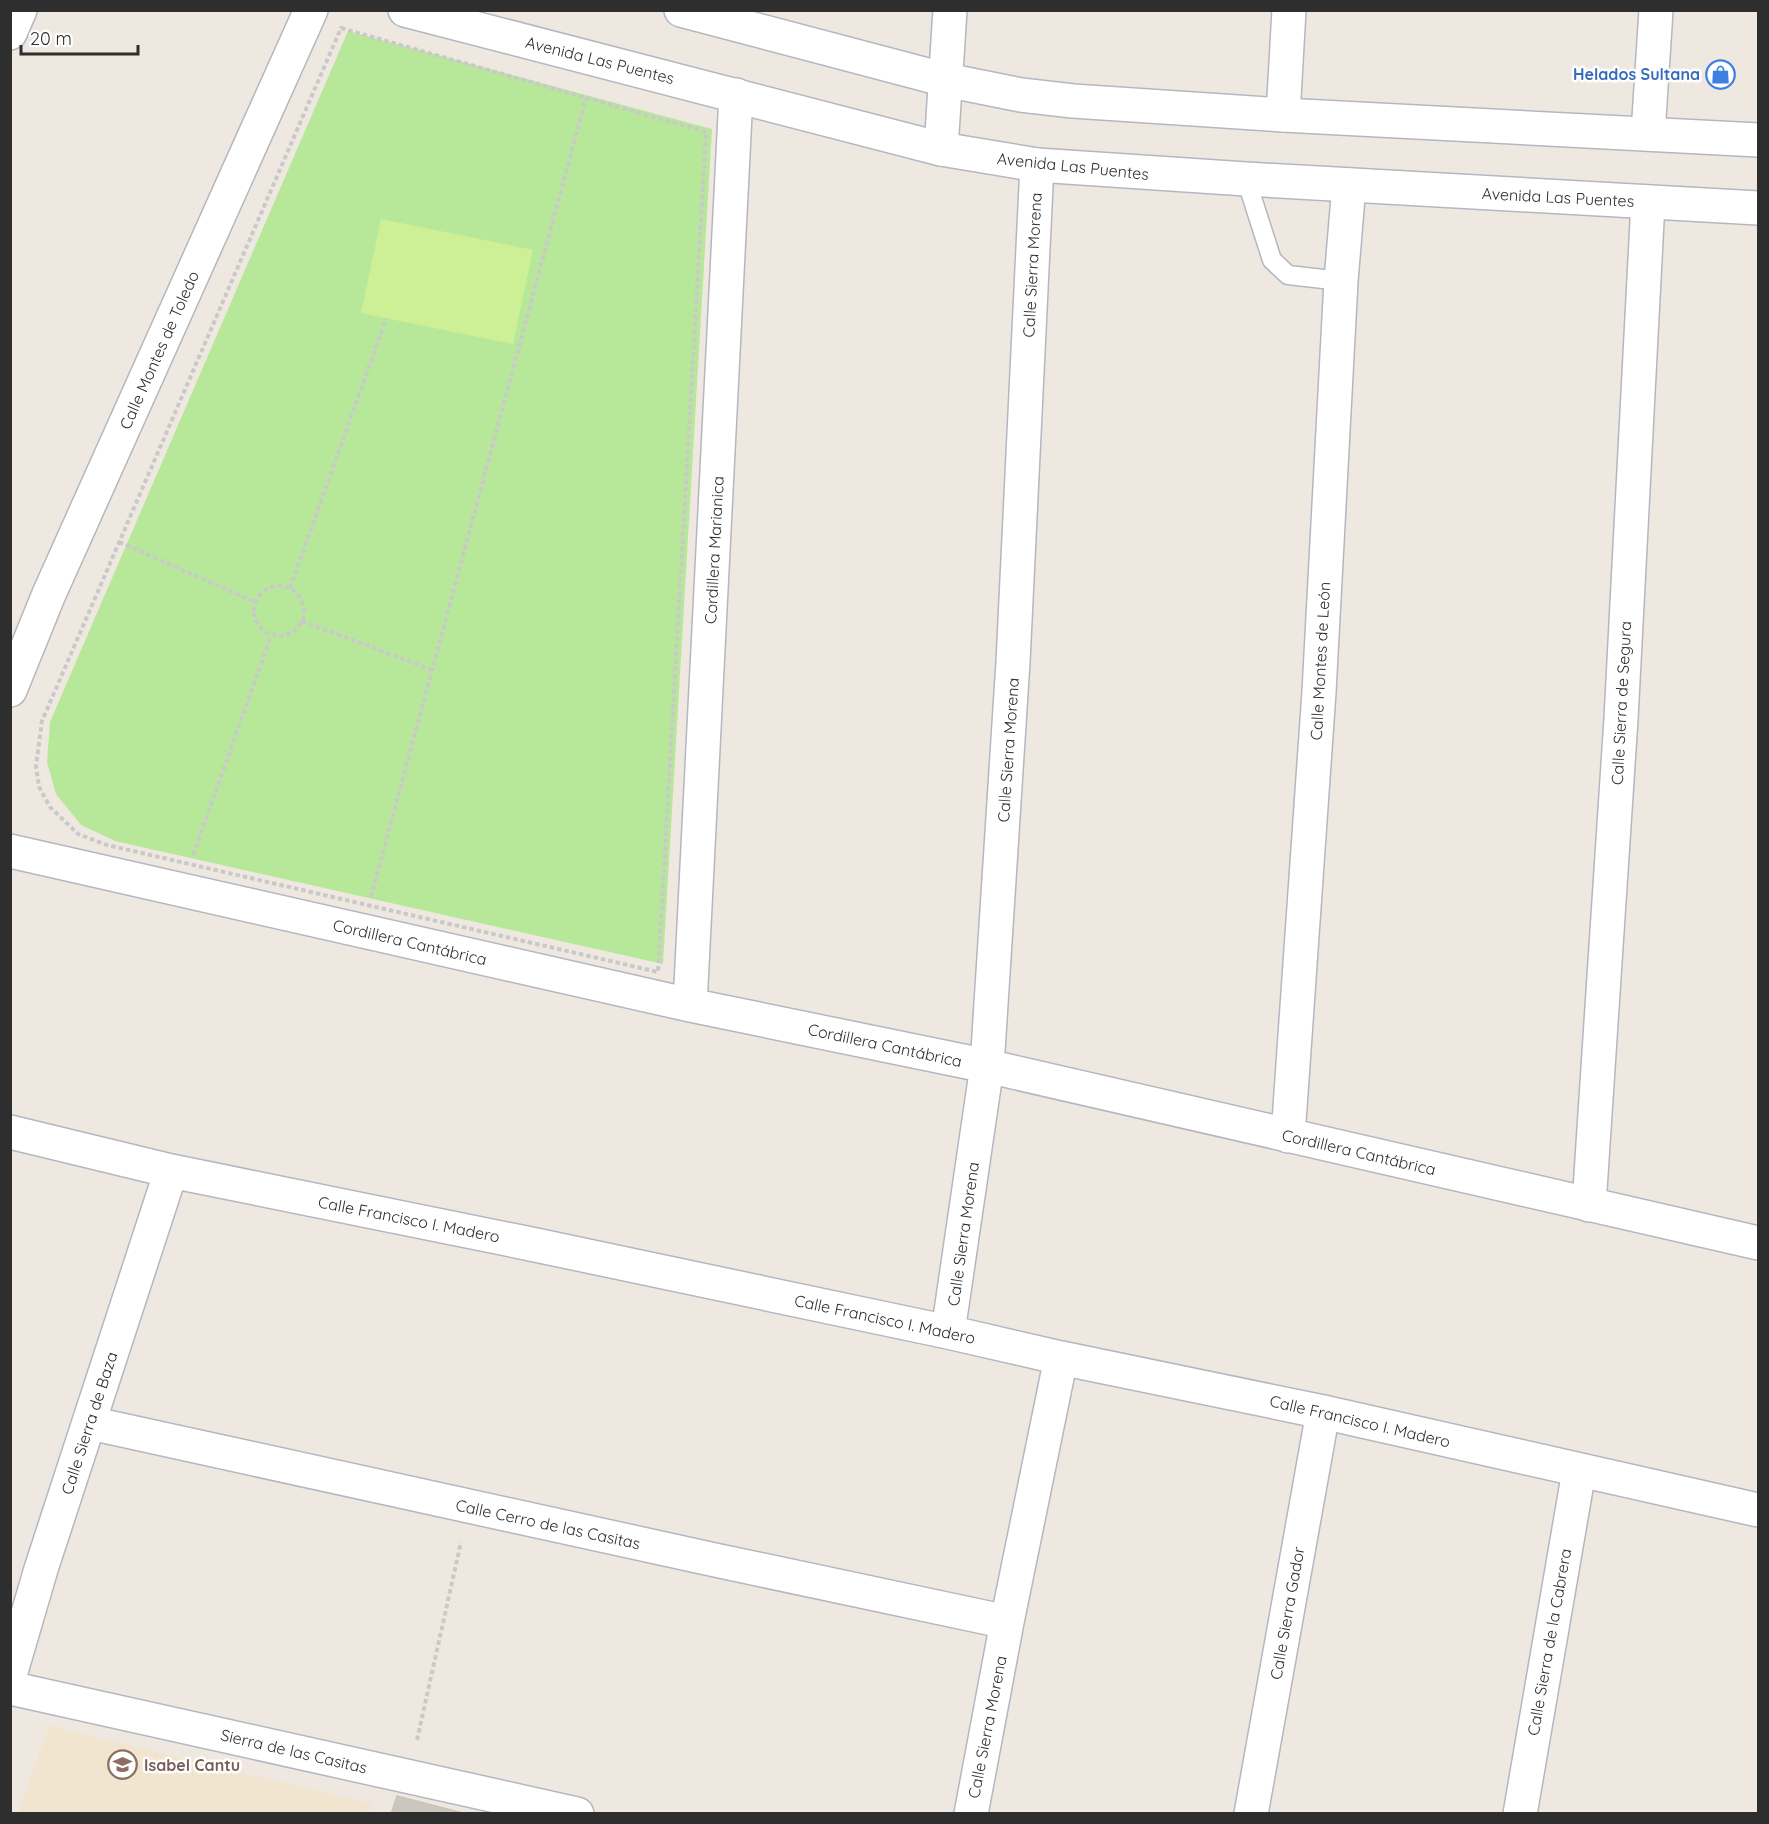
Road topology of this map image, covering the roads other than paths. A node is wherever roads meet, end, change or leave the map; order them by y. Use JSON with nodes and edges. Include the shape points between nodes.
{"nodes":[{"id":1,"x":20,"y":10,"type":"edge"},
{"id":2,"x":311,"y":10,"type":"edge"},
{"id":3,"x":405,"y":10,"type":"edge"},
{"id":4,"x":681,"y":10,"type":"edge"},
{"id":5,"x":950,"y":10,"type":"edge"},
{"id":6,"x":1289,"y":10,"type":"edge"},
{"id":7,"x":1656,"y":10,"type":"edge"},
{"id":8,"x":10,"y":33,"type":"edge"},
{"id":9,"x":946,"y":80,"type":"junction"},
{"id":10,"x":736,"y":95,"type":"junction"},
{"id":11,"x":1283,"y":115,"type":"junction"},
{"id":12,"x":1648,"y":134,"type":"junction"},
{"id":13,"x":1758,"y":140,"type":"edge"},
{"id":14,"x":941,"y":149,"type":"junction"},
{"id":15,"x":1037,"y":165,"type":"junction"},
{"id":16,"x":1246,"y":179,"type":"junction"},
{"id":17,"x":1349,"y":185,"type":"junction"},
{"id":18,"x":1648,"y":202,"type":"junction"},
{"id":19,"x":1758,"y":207,"type":"edge"},
{"id":20,"x":1341,"y":281,"type":"junction"},
{"id":21,"x":10,"y":690,"type":"edge"},
{"id":22,"x":10,"y":850,"type":"edge"},
{"id":23,"x":690,"y":1005,"type":"junction"},
{"id":24,"x":987,"y":1066,"type":"junction"},
{"id":25,"x":10,"y":1132,"type":"edge"},
{"id":26,"x":1288,"y":1136,"type":"junction"},
{"id":27,"x":171,"y":1171,"type":"junction"},
{"id":28,"x":1589,"y":1205,"type":"junction"},
{"id":29,"x":1758,"y":1243,"type":"edge"},
{"id":30,"x":948,"y":1332,"type":"junction"},
{"id":31,"x":1060,"y":1358,"type":"junction"},
{"id":32,"x":1323,"y":1412,"type":"junction"},
{"id":33,"x":90,"y":1423,"type":"junction"},
{"id":34,"x":1579,"y":1471,"type":"junction"},
{"id":35,"x":1758,"y":1510,"type":"edge"},
{"id":36,"x":1007,"y":1622,"type":"junction"},
{"id":37,"x":10,"y":1675,"type":"edge"},
{"id":38,"x":10,"y":1688,"type":"edge"},
{"id":39,"x":577,"y":1814,"type":"edge"},
{"id":40,"x":971,"y":1814,"type":"edge"},
{"id":41,"x":1251,"y":1814,"type":"edge"},
{"id":42,"x":1520,"y":1814,"type":"edge"}],
"edges":[{"from":1,"to":8,"type":"street"},
{"from":2,"to":21,"type":"street","name":"Calle Montes de Toledo"},
{"from":3,"to":10,"type":"street","name":"Avenida Las Puentes"},
{"from":4,"to":9,"type":"street"},
{"from":5,"to":9,"type":"street"},
{"from":6,"to":11,"type":"street"},
{"from":7,"to":12,"type":"street"},
{"from":9,"to":11,"type":"street","via":[[1073,102]]},
{"from":9,"to":14,"type":"street"},
{"from":10,"to":14,"type":"street","name":"Avenida Las Puentes"},
{"from":10,"to":23,"type":"street","name":"Cordillera Marianica"},
{"from":11,"to":12,"type":"street"},
{"from":12,"to":13,"type":"street"},
{"from":14,"to":15,"type":"street","name":"Avenida Las Puentes"},
{"from":15,"to":16,"type":"street","name":"Avenida Las Puentes"},
{"from":15,"to":24,"type":"street","name":"Calle Sierra Morena","via":[[1013,662]]},
{"from":16,"to":17,"type":"street","name":"Avenida Las Puentes"},
{"from":16,"to":20,"type":"lane","via":[[1272,260],[1288,275]]},
{"from":17,"to":18,"type":"street","name":"Avenida Las Puentes"},
{"from":17,"to":20,"type":"street","name":"Calle Montes de León"},
{"from":18,"to":19,"type":"street","name":"Avenida Las Puentes"},
{"from":18,"to":28,"type":"street","name":"Calle Sierra de Segura","via":[[1621,719]]},
{"from":20,"to":26,"type":"street","name":"Calle Montes de León","via":[[1319,692]]},
{"from":22,"to":23,"type":"street","name":"Cordillera Cantábrica"},
{"from":23,"to":24,"type":"street","name":"Cordillera Cantábrica"},
{"from":24,"to":26,"type":"street","name":"Cordillera Cantábrica"},
{"from":24,"to":30,"type":"street","name":"Calle Sierra Morena"},
{"from":25,"to":27,"type":"street","name":"Calle Francisco I. Madero"},
{"from":26,"to":28,"type":"street","name":"Cordillera Cantábrica"},
{"from":27,"to":30,"type":"street","name":"Calle Francisco I. Madero"},
{"from":27,"to":33,"type":"street","name":"Calle Sierra de Baza"},
{"from":28,"to":29,"type":"street","name":"Cordillera Cantábrica"},
{"from":30,"to":31,"type":"street","name":"Calle Francisco I. Madero"},
{"from":31,"to":32,"type":"street","name":"Calle Francisco I. Madero"},
{"from":31,"to":36,"type":"street","name":"Calle Sierra Morena"},
{"from":32,"to":34,"type":"street","name":"Calle Francisco I. Madero"},
{"from":32,"to":41,"type":"street","name":"Calle Sierra Gador"},
{"from":33,"to":36,"type":"street","name":"Calle Cerro de las Casitas"},
{"from":33,"to":37,"type":"street","name":"Calle Sierra de Baza"},
{"from":34,"to":35,"type":"street","name":"Calle Francisco I. Madero"},
{"from":34,"to":42,"type":"street","name":"Calle Sierra de la Cabrera"},
{"from":36,"to":40,"type":"street","name":"Calle Sierra Morena"},
{"from":38,"to":39,"type":"street","name":"Sierra de las Casitas"}]}
